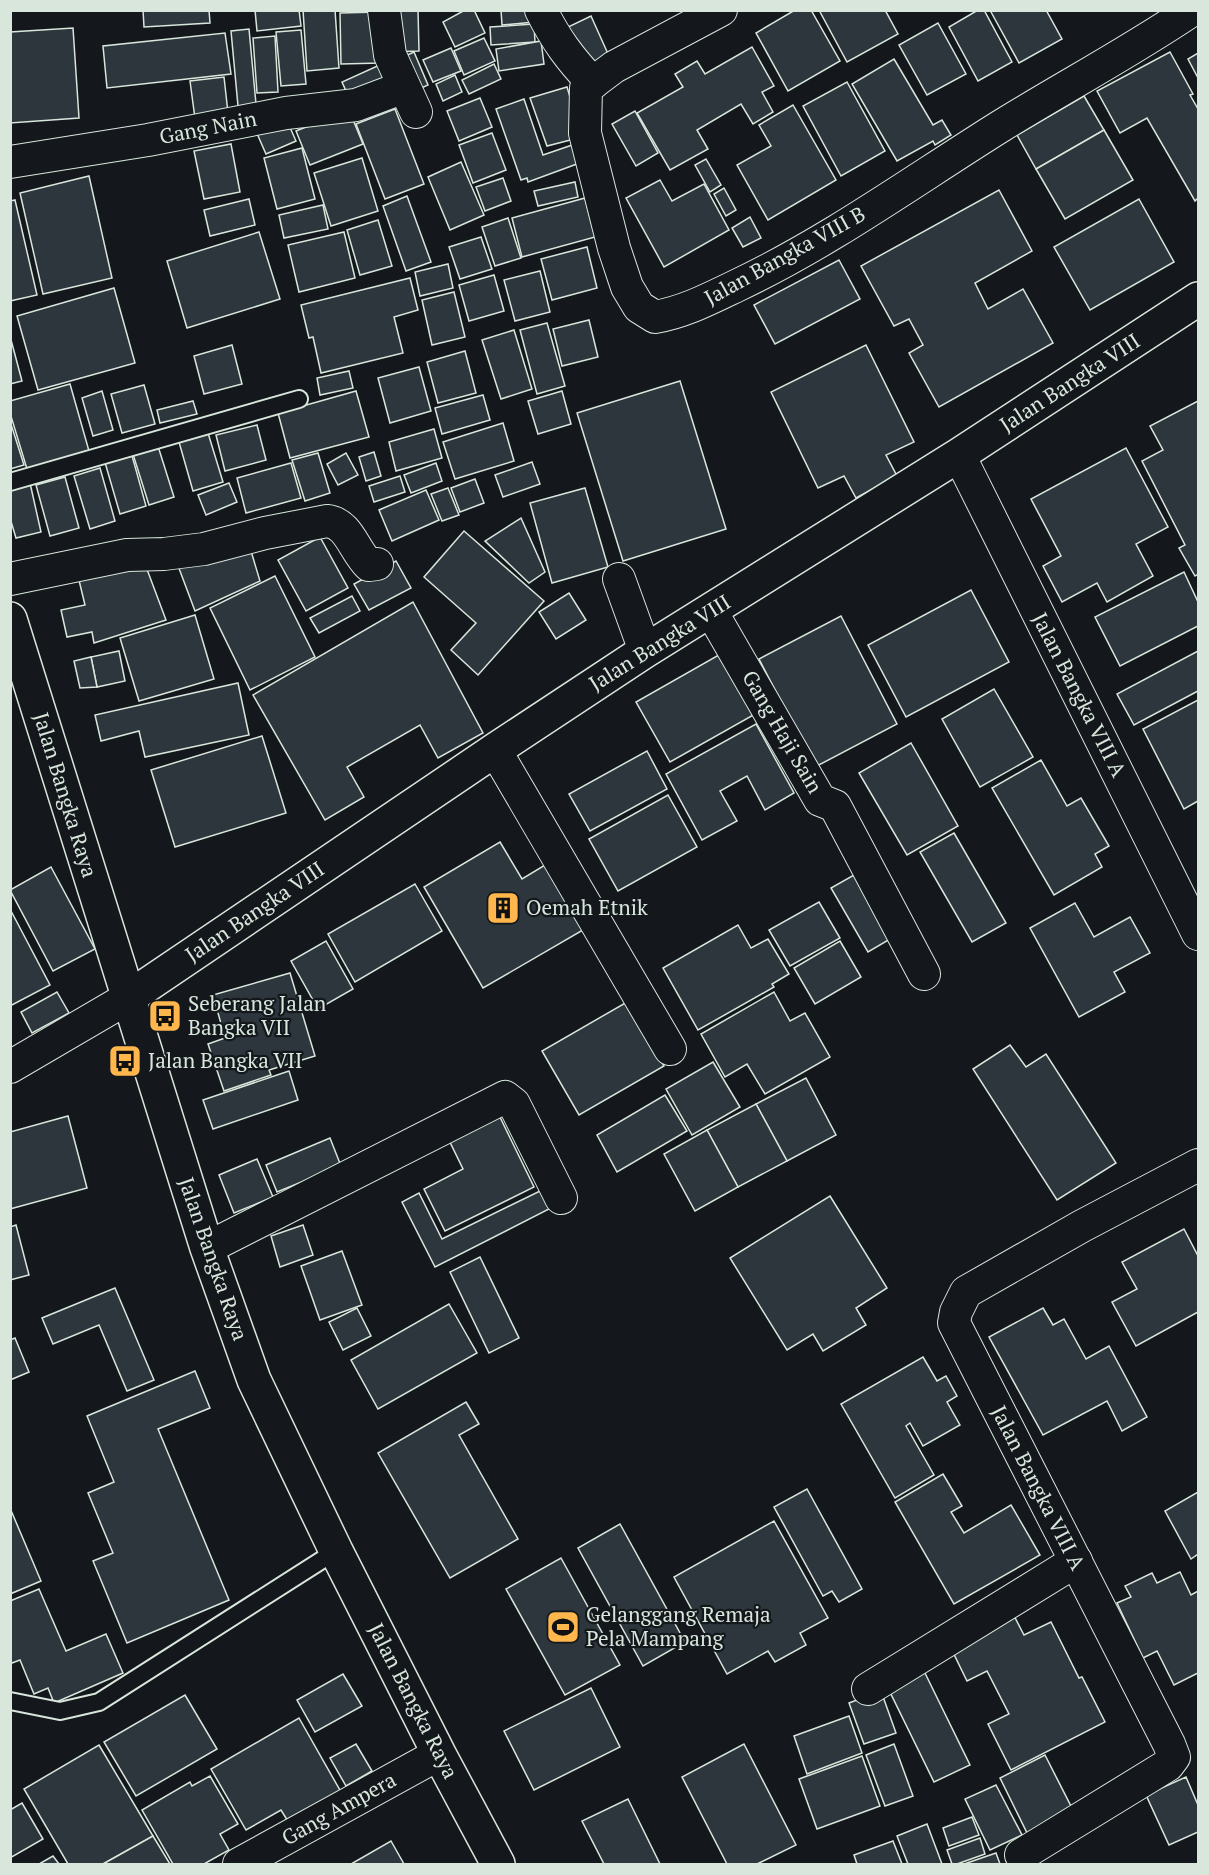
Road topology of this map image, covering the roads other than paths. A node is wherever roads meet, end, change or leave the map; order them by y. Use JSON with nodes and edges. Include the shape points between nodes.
{"nodes":[{"id":1,"x":384,"y":10,"type":"edge"},
{"id":2,"x":541,"y":10,"type":"edge"},
{"id":3,"x":722,"y":10,"type":"edge"},
{"id":4,"x":1192,"y":10,"type":"edge"},
{"id":5,"x":1156,"y":20,"type":"edge"},
{"id":6,"x":593,"y":83,"type":"junction"},
{"id":7,"x":10,"y":162,"type":"edge"},
{"id":8,"x":1198,"y":299,"type":"edge"},
{"id":9,"x":299,"y":399,"type":"dead end"},
{"id":10,"x":959,"y":455,"type":"junction"},
{"id":11,"x":10,"y":482,"type":"edge"},
{"id":12,"x":377,"y":564,"type":"dead end"},
{"id":13,"x":10,"y":579,"type":"edge"},
{"id":14,"x":619,"y":579,"type":"dead end"},
{"id":15,"x":711,"y":610,"type":"junction"},
{"id":16,"x":10,"y":619,"type":"edge"},
{"id":17,"x":645,"y":651,"type":"junction"},
{"id":18,"x":16,"y":657,"type":"edge"},
{"id":19,"x":495,"y":750,"type":"junction"},
{"id":20,"x":1198,"y":934,"type":"edge"},
{"id":21,"x":924,"y":974,"type":"dead end"},
{"id":22,"x":128,"y":998,"type":"junction"},
{"id":23,"x":670,"y":1049,"type":"dead end"},
{"id":24,"x":10,"y":1067,"type":"edge"},
{"id":25,"x":1198,"y":1165,"type":"edge"},
{"id":26,"x":561,"y":1198,"type":"dead end"},
{"id":27,"x":207,"y":1248,"type":"junction"},
{"id":28,"x":336,"y":1551,"type":"junction"},
{"id":29,"x":1076,"y":1561,"type":"junction"},
{"id":30,"x":868,"y":1689,"type":"dead end"},
{"id":31,"x":10,"y":1701,"type":"edge"},
{"id":32,"x":439,"y":1754,"type":"junction"},
{"id":33,"x":1021,"y":1855,"type":"dead end"},
{"id":34,"x":239,"y":1864,"type":"edge"},
{"id":35,"x":498,"y":1864,"type":"edge"}],
"edges":[{"from":1,"to":7,"type":"street","name":"Gang Nain","via":[[390,55],[410,100],[286,112]]},
{"from":2,"to":6,"type":"street","via":[[555,38]]},
{"from":3,"to":6,"type":"street","via":[[614,67]]},
{"from":4,"to":5,"type":"street","name":"Jalan Bangka VIII B"},
{"from":5,"to":6,"type":"street","name":"Jalan Bangka VIII B","via":[[1002,126],[840,230],[722,293],[655,317],[639,307],[614,248],[585,133],[586,88]]},
{"from":8,"to":10,"type":"street","name":"Jalan Bangka VIII"},
{"from":9,"to":11,"type":"lane"},
{"from":10,"to":15,"type":"street","name":"Jalan Bangka VIII"},
{"from":10,"to":20,"type":"street","name":"Jalan Bangka VIII A"},
{"from":12,"to":13,"type":"street","via":[[369,565],[363,559],[343,526],[327,521],[204,549],[127,555]]},
{"from":14,"to":17,"type":"street"},
{"from":15,"to":17,"type":"street","name":"Jalan Bangka VIII"},
{"from":15,"to":21,"type":"street","name":"Gang Haji Sain","via":[[820,800],[835,806]]},
{"from":16,"to":18,"type":"street","name":"Jalan Bangka Raya"},
{"from":17,"to":19,"type":"street","name":"Jalan Bangka VIII"},
{"from":18,"to":22,"type":"street","name":"Jalan Bangka Raya"},
{"from":19,"to":22,"type":"street","name":"Jalan Bangka VIII"},
{"from":19,"to":23,"type":"street"},
{"from":22,"to":24,"type":"street"},
{"from":22,"to":27,"type":"street","name":"Jalan Bangka Raya"},
{"from":25,"to":29,"type":"street","name":"Jalan Bangka VIII A","via":[[966,1292],[956,1312],[954,1323]]},
{"from":26,"to":27,"type":"street","via":[[514,1104],[505,1097]]},
{"from":27,"to":28,"type":"street","name":"Jalan Bangka Raya","via":[[254,1380]]},
{"from":28,"to":31,"type":"lane","via":[[99,1702],[60,1711]]},
{"from":28,"to":32,"type":"street","name":"Jalan Bangka Raya"},
{"from":29,"to":30,"type":"street"},
{"from":29,"to":33,"type":"street","name":"Jalan Bangka VIII A","via":[[1173,1757],[1168,1766]]},
{"from":32,"to":34,"type":"street","name":"Gang Ampera"},
{"from":32,"to":35,"type":"street","name":"Jalan Bangka Raya"}]}
